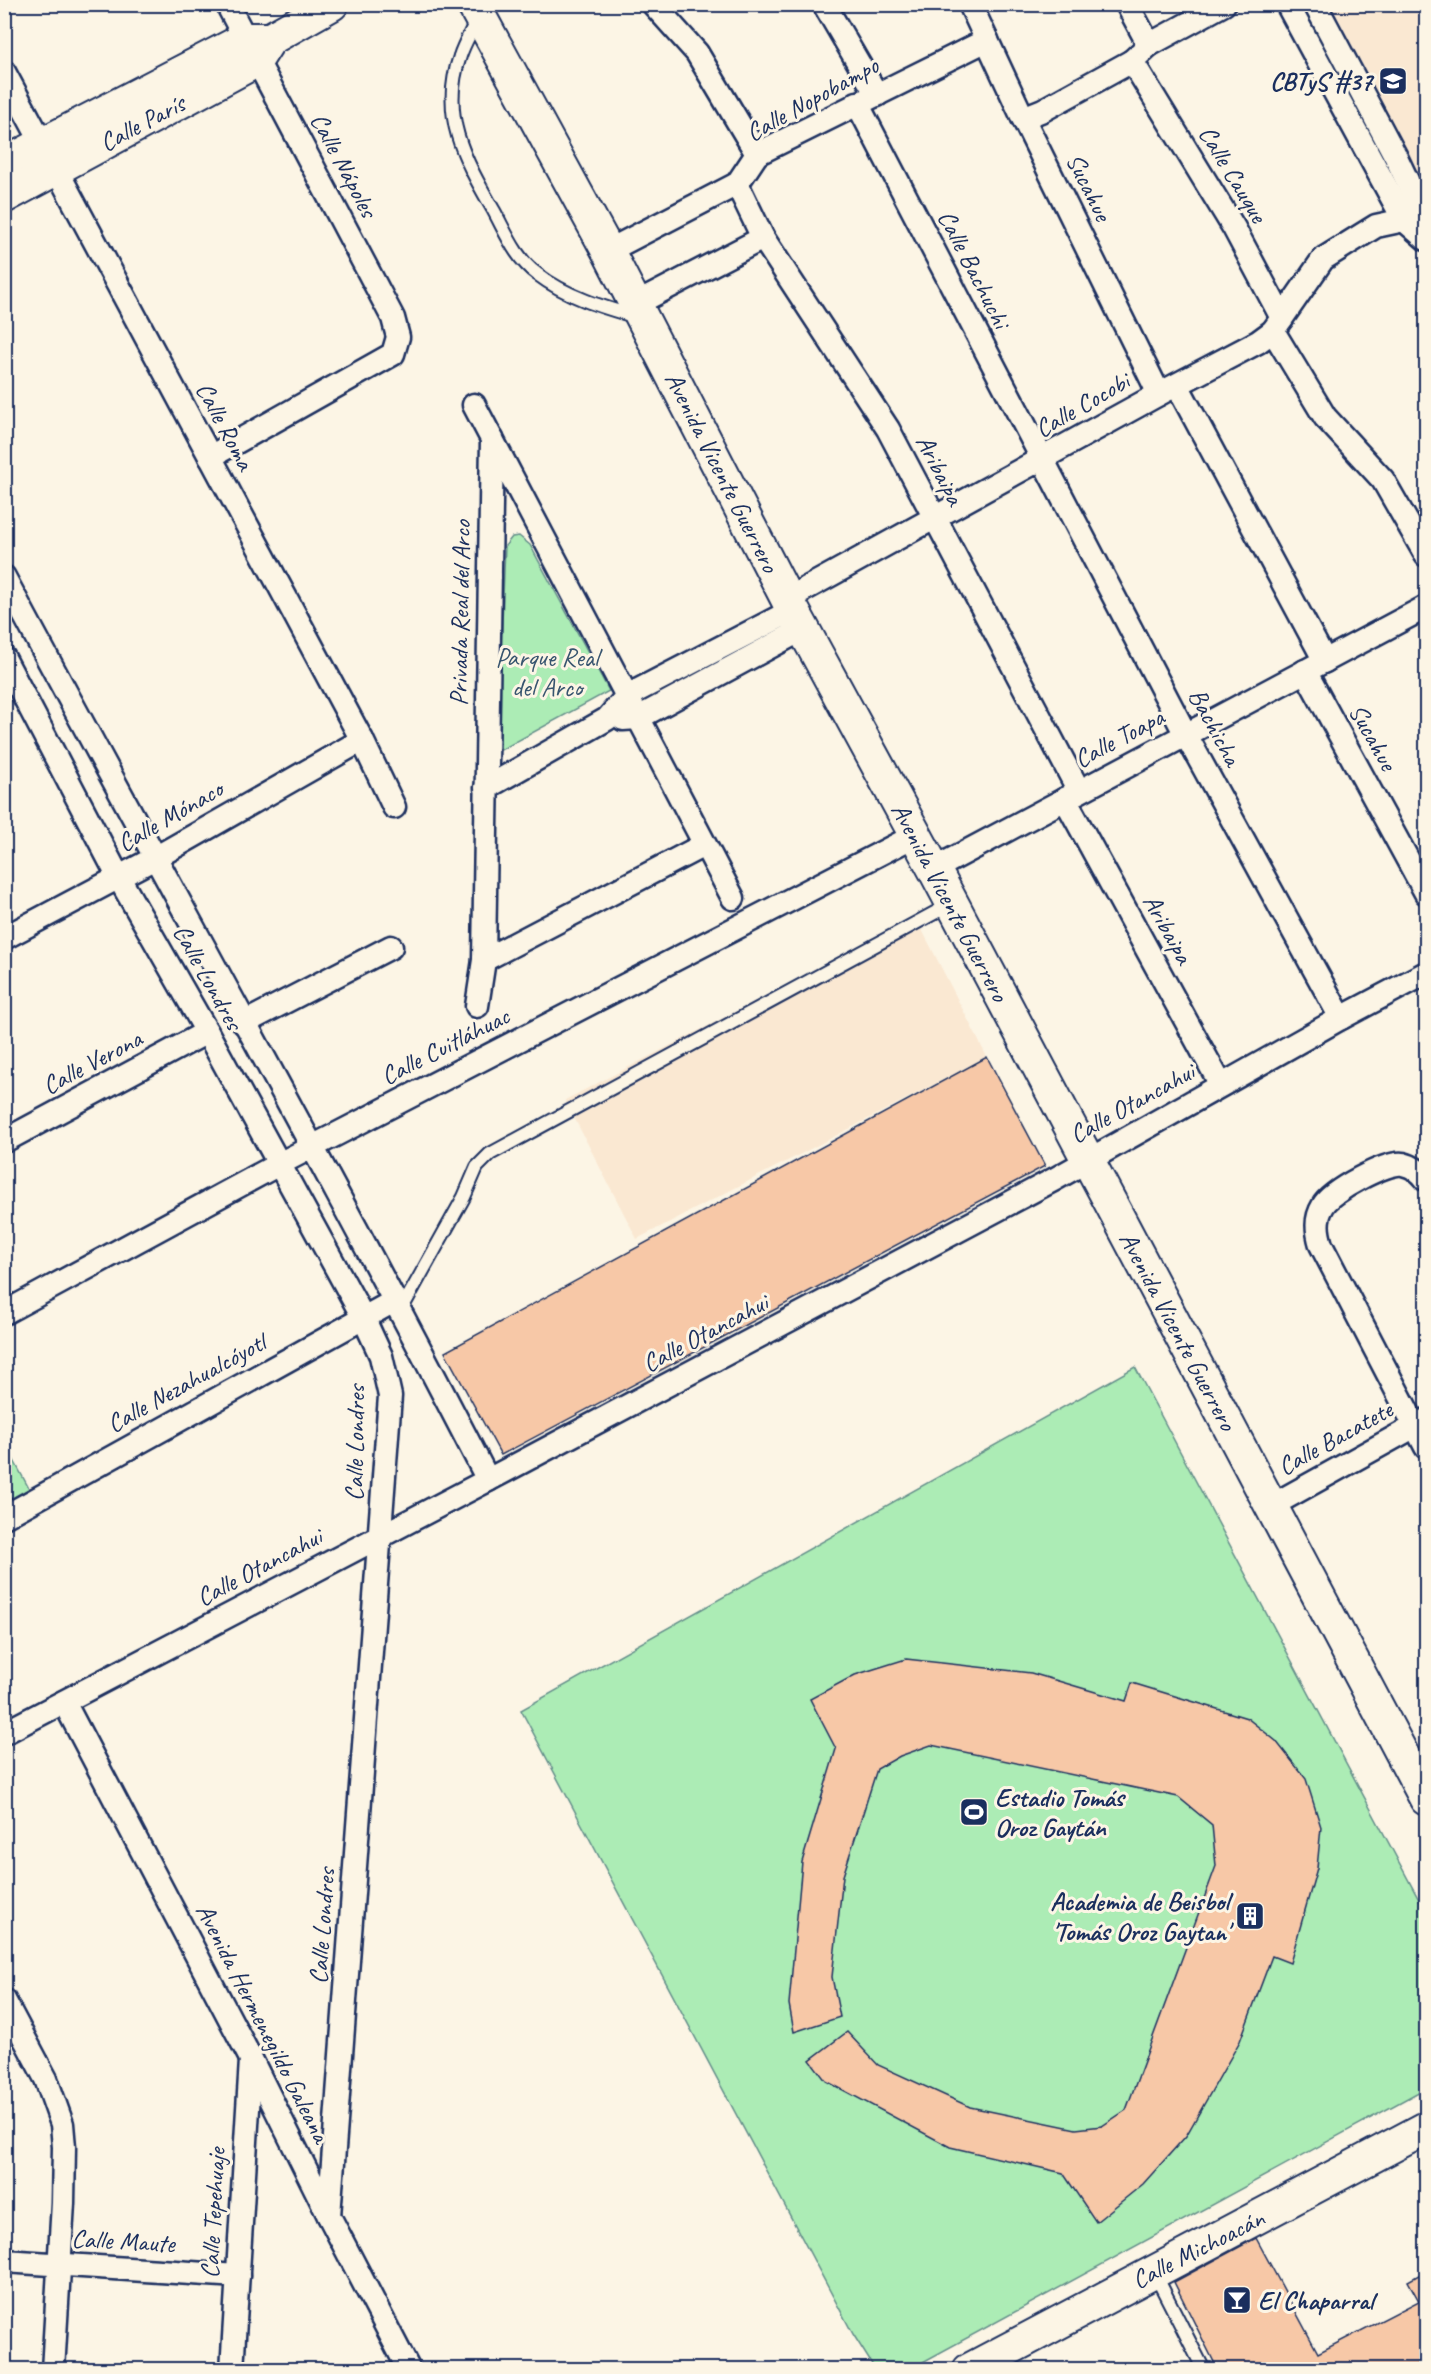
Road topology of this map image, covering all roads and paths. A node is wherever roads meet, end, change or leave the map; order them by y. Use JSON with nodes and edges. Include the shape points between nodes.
{"nodes":[{"id":1,"x":227,"y":4,"type":"edge"},
{"id":2,"x":332,"y":4,"type":"edge"},
{"id":3,"x":653,"y":4,"type":"edge"},
{"id":4,"x":824,"y":4,"type":"edge"},
{"id":5,"x":970,"y":4,"type":"edge"},
{"id":6,"x":1127,"y":4,"type":"edge"},
{"id":7,"x":1224,"y":4,"type":"edge"},
{"id":8,"x":1287,"y":4,"type":"edge"},
{"id":9,"x":1315,"y":4,"type":"edge"},
{"id":10,"x":476,"y":10,"type":"edge"},
{"id":11,"x":987,"y":40,"type":"junction"},
{"id":12,"x":1149,"y":45,"type":"junction"},
{"id":13,"x":257,"y":46,"type":"junction"},
{"id":14,"x":1132,"y":61,"type":"junction"},
{"id":15,"x":4,"y":72,"type":"edge"},
{"id":16,"x":867,"y":99,"type":"junction"},
{"id":17,"x":1023,"y":118,"type":"junction"},
{"id":18,"x":758,"y":154,"type":"junction"},
{"id":19,"x":49,"y":157,"type":"junction"},
{"id":20,"x":4,"y":164,"type":"edge"},
{"id":21,"x":737,"y":184,"type":"junction"},
{"id":22,"x":1409,"y":186,"type":"edge"},
{"id":23,"x":4,"y":197,"type":"edge"},
{"id":24,"x":1417,"y":212,"type":"edge"},
{"id":25,"x":1376,"y":226,"type":"junction"},
{"id":26,"x":1426,"y":233,"type":"edge"},
{"id":27,"x":763,"y":238,"type":"junction"},
{"id":28,"x":1426,"y":239,"type":"edge"},
{"id":29,"x":608,"y":251,"type":"junction"},
{"id":30,"x":640,"y":312,"type":"junction"},
{"id":31,"x":1277,"y":325,"type":"junction"},
{"id":32,"x":1168,"y":389,"type":"junction"},
{"id":33,"x":474,"y":405,"type":"dead end"},
{"id":34,"x":492,"y":439,"type":"junction"},
{"id":35,"x":210,"y":457,"type":"junction"},
{"id":36,"x":1042,"y":461,"type":"junction"},
{"id":37,"x":933,"y":519,"type":"junction"},
{"id":38,"x":1426,"y":555,"type":"edge"},
{"id":39,"x":4,"y":578,"type":"edge"},
{"id":40,"x":1425,"y":611,"type":"edge"},
{"id":41,"x":794,"y":613,"type":"junction"},
{"id":42,"x":4,"y":658,"type":"edge"},
{"id":43,"x":1315,"y":666,"type":"junction"},
{"id":44,"x":627,"y":696,"type":"junction"},
{"id":45,"x":638,"y":718,"type":"junction"},
{"id":46,"x":607,"y":720,"type":"junction"},
{"id":47,"x":1186,"y":735,"type":"junction"},
{"id":48,"x":362,"y":740,"type":"junction"},
{"id":49,"x":486,"y":788,"type":"junction"},
{"id":50,"x":1072,"y":795,"type":"junction"},
{"id":51,"x":394,"y":807,"type":"dead end"},
{"id":52,"x":914,"y":836,"type":"junction"},
{"id":53,"x":704,"y":845,"type":"junction"},
{"id":54,"x":155,"y":858,"type":"junction"},
{"id":55,"x":934,"y":869,"type":"junction"},
{"id":56,"x":119,"y":878,"type":"junction"},
{"id":57,"x":1426,"y":892,"type":"edge"},
{"id":58,"x":733,"y":898,"type":"dead end"},
{"id":59,"x":951,"y":904,"type":"junction"},
{"id":60,"x":4,"y":938,"type":"edge"},
{"id":61,"x":391,"y":947,"type":"dead end"},
{"id":62,"x":484,"y":960,"type":"junction"},
{"id":63,"x":1426,"y":973,"type":"edge"},
{"id":64,"x":477,"y":1006,"type":"dead end"},
{"id":65,"x":1341,"y":1018,"type":"junction"},
{"id":66,"x":244,"y":1023,"type":"junction"},
{"id":67,"x":207,"y":1032,"type":"junction"},
{"id":68,"x":1221,"y":1085,"type":"junction"},
{"id":69,"x":4,"y":1141,"type":"edge"},
{"id":70,"x":313,"y":1147,"type":"junction"},
{"id":71,"x":1088,"y":1160,"type":"junction"},
{"id":72,"x":279,"y":1164,"type":"junction"},
{"id":73,"x":1426,"y":1179,"type":"edge"},
{"id":74,"x":398,"y":1305,"type":"junction"},
{"id":75,"x":4,"y":1313,"type":"edge"},
{"id":76,"x":363,"y":1317,"type":"junction"},
{"id":77,"x":1421,"y":1423,"type":"edge"},
{"id":78,"x":1426,"y":1447,"type":"edge"},
{"id":79,"x":488,"y":1480,"type":"junction"},
{"id":80,"x":1271,"y":1506,"type":"junction"},
{"id":81,"x":4,"y":1517,"type":"edge"},
{"id":82,"x":380,"y":1536,"type":"junction"},
{"id":83,"x":64,"y":1702,"type":"junction"},
{"id":84,"x":4,"y":1732,"type":"edge"},
{"id":85,"x":1426,"y":1799,"type":"edge"},
{"id":86,"x":4,"y":2000,"type":"edge"},
{"id":87,"x":251,"y":2059,"type":"junction"},
{"id":88,"x":1426,"y":2128,"type":"edge"},
{"id":89,"x":329,"y":2216,"type":"junction"},
{"id":90,"x":4,"y":2261,"type":"edge"},
{"id":91,"x":59,"y":2266,"type":"junction"},
{"id":92,"x":1154,"y":2271,"type":"junction"},
{"id":93,"x":238,"y":2276,"type":"junction"},
{"id":94,"x":54,"y":2370,"type":"edge"},
{"id":95,"x":232,"y":2370,"type":"edge"},
{"id":96,"x":409,"y":2370,"type":"edge"},
{"id":97,"x":969,"y":2370,"type":"edge"},
{"id":98,"x":1204,"y":2370,"type":"edge"}],
"edges":[{"from":1,"to":13,"type":"street","name":"Calle Nápoles"},
{"from":2,"to":13,"type":"main road","name":"Calle París"},
{"from":3,"to":18,"type":"street","via":[[697,53]]},
{"from":4,"to":16,"type":"street","name":"Calle Bachuchi"},
{"from":5,"to":11,"type":"street","name":"Sucahue"},
{"from":6,"to":12,"type":"street"},
{"from":7,"to":12,"type":"street"},
{"from":8,"to":22,"type":"street"},
{"from":9,"to":22,"type":"street"},
{"from":10,"to":29,"type":"main road","name":"Avenida Vicente Guerrero"},
{"from":10,"to":30,"type":"lane","via":[[453,82],[453,112],[464,157],[519,256],[536,274],[593,304]]},
{"from":11,"to":16,"type":"street","name":"Calle Nopobampo"},
{"from":11,"to":17,"type":"street","name":"Sucahue"},
{"from":12,"to":14,"type":"street"},
{"from":13,"to":19,"type":"main road","name":"Calle París"},
{"from":13,"to":35,"type":"street","name":"Calle Nápoles","via":[[393,318],[398,337],[393,354]]},
{"from":14,"to":17,"type":"street"},
{"from":14,"to":31,"type":"street","name":"Calle Cauque","via":[[1234,228]]},
{"from":15,"to":19,"type":"street","name":"Calle Roma"},
{"from":16,"to":18,"type":"street","name":"Calle Nopobampo"},
{"from":16,"to":36,"type":"street","name":"Calle Bachuchi"},
{"from":17,"to":32,"type":"street","name":"Sucahue"},
{"from":18,"to":21,"type":"street","name":"Calle Nopobampo"},
{"from":19,"to":20,"type":"main road","name":"Calle París"},
{"from":19,"to":23,"type":"main road","name":"Calle París"},
{"from":19,"to":35,"type":"street","name":"Calle Roma"},
{"from":21,"to":27,"type":"street","name":"Aribaipa"},
{"from":21,"to":29,"type":"street","name":"Calle Nopobampo"},
{"from":22,"to":24,"type":"street"},
{"from":22,"to":25,"type":"street"},
{"from":24,"to":25,"type":"street","name":"Calle Cocobi"},
{"from":24,"to":26,"type":"street"},
{"from":24,"to":28,"type":"street"},
{"from":25,"to":31,"type":"street","name":"Calle Cocobi","via":[[1323,259]]},
{"from":27,"to":30,"type":"street"},
{"from":27,"to":37,"type":"street","name":"Aribaipa","via":[[888,429]]},
{"from":29,"to":30,"type":"main road","name":"Avenida Vicente Guerrero"},
{"from":30,"to":41,"type":"main road","name":"Avenida Vicente Guerrero"},
{"from":31,"to":32,"type":"street","name":"Calle Cocobi","via":[[1258,342]]},
{"from":31,"to":38,"type":"street","name":"Calle Cauque","via":[[1325,417],[1383,480]]},
{"from":32,"to":36,"type":"street","name":"Calle Cocobi"},
{"from":32,"to":43,"type":"street","name":"Sucahue"},
{"from":33,"to":34,"type":"street","name":"Privada Real del Arco"},
{"from":34,"to":44,"type":"street","name":"Privada Real del Arco"},
{"from":34,"to":49,"type":"street","name":"Privada Real del Arco"},
{"from":35,"to":48,"type":"street","name":"Calle Roma"},
{"from":36,"to":37,"type":"street","name":"Calle Cocobi"},
{"from":36,"to":47,"type":"street","name":"Bachicha"},
{"from":37,"to":41,"type":"street","name":"Calle Cocobi"},
{"from":37,"to":50,"type":"street","name":"Aribaipa"},
{"from":39,"to":54,"type":"street","name":"Calle Londres"},
{"from":40,"to":43,"type":"street","name":"Calle Toapa"},
{"from":41,"to":44,"type":"street"},
{"from":41,"to":45,"type":"street"},
{"from":41,"to":52,"type":"main road","name":"Avenida Vicente Guerrero"},
{"from":42,"to":56,"type":"street","name":"Calle Londres"},
{"from":43,"to":47,"type":"street","name":"Calle Toapa"},
{"from":43,"to":57,"type":"street","name":"Sucahue"},
{"from":44,"to":45,"type":"street","name":"Privada Real del Arco"},
{"from":44,"to":46,"type":"street"},
{"from":45,"to":46,"type":"street"},
{"from":45,"to":53,"type":"street","name":"Privada Real del Arco"},
{"from":46,"to":49,"type":"street"},
{"from":47,"to":50,"type":"street","name":"Calle Toapa"},
{"from":47,"to":65,"type":"street","name":"Bachicha"},
{"from":48,"to":51,"type":"street","name":"Calle Roma"},
{"from":48,"to":54,"type":"street","name":"Calle Mónaco"},
{"from":49,"to":62,"type":"street","name":"Privada Real del Arco"},
{"from":50,"to":55,"type":"street","name":"Calle Toapa"},
{"from":50,"to":68,"type":"street","name":"Aribaipa"},
{"from":52,"to":55,"type":"main road","name":"Avenida Vicente Guerrero"},
{"from":52,"to":70,"type":"street","name":"Calle Cuitláhuac"},
{"from":53,"to":58,"type":"street","name":"Privada Real del Arco"},
{"from":53,"to":62,"type":"street"},
{"from":54,"to":56,"type":"street","name":"Calle Mónaco"},
{"from":54,"to":66,"type":"street","name":"Calle Londres"},
{"from":55,"to":59,"type":"main road","name":"Avenida Vicente Guerrero"},
{"from":56,"to":60,"type":"street","name":"Calle Mónaco"},
{"from":56,"to":67,"type":"street","name":"Calle Londres"},
{"from":59,"to":71,"type":"main road","name":"Avenida Vicente Guerrero"},
{"from":59,"to":74,"type":"lane","via":[[490,1154],[477,1167],[464,1197]]},
{"from":61,"to":66,"type":"street"},
{"from":62,"to":64,"type":"street","name":"Privada Real del Arco"},
{"from":63,"to":65,"type":"street","name":"Calle Otancahui"},
{"from":65,"to":68,"type":"street","name":"Calle Otancahui"},
{"from":66,"to":70,"type":"street","name":"Calle Londres"},
{"from":67,"to":69,"type":"street","name":"Calle Verona"},
{"from":67,"to":72,"type":"street","name":"Calle Londres"},
{"from":68,"to":71,"type":"street","name":"Calle Otancahui"},
{"from":70,"to":72,"type":"street","name":"Calle Cuitláhuac"},
{"from":70,"to":74,"type":"street","name":"Calle Londres"},
{"from":71,"to":79,"type":"street","name":"Calle Otancahui"},
{"from":71,"to":80,"type":"main road","name":"Avenida Vicente Guerrero"},
{"from":72,"to":75,"type":"street","name":"Calle Cuitláhuac"},
{"from":72,"to":76,"type":"street","name":"Calle Londres"},
{"from":73,"to":77,"type":"street","via":[[1411,1167],[1396,1164],[1358,1179],[1324,1203],[1318,1216],[1321,1245]]},
{"from":74,"to":76,"type":"street","name":"Calle Nezahualcóyotl"},
{"from":74,"to":79,"type":"street","name":"Calle Londres"},
{"from":76,"to":81,"type":"street","name":"Calle Nezahualcóyotl"},
{"from":76,"to":82,"type":"street","name":"Calle Londres","via":[[381,1356],[390,1396]]},
{"from":77,"to":78,"type":"street"},
{"from":77,"to":80,"type":"street","name":"Calle Bacatete"},
{"from":79,"to":82,"type":"street","name":"Calle Otancahui"},
{"from":80,"to":85,"type":"main road","name":"Avenida Vicente Guerrero"},
{"from":82,"to":83,"type":"street","name":"Calle Otancahui"},
{"from":82,"to":89,"type":"street","name":"Calle Londres"},
{"from":83,"to":84,"type":"street","name":"Calle Otancahui"},
{"from":83,"to":87,"type":"street","name":"Avenida Hermenegildo Galeana"},
{"from":86,"to":91,"type":"street","via":[[46,2079],[62,2124]]},
{"from":87,"to":89,"type":"street","name":"Avenida Hermenegildo Galeana"},
{"from":87,"to":93,"type":"street","name":"Calle Tepehuaje"},
{"from":88,"to":92,"type":"main road","name":"Calle Michoacán"},
{"from":89,"to":96,"type":"street","name":"Avenida Hermenegildo Galeana"},
{"from":90,"to":91,"type":"street","name":"Calle Maute"},
{"from":91,"to":93,"type":"street","name":"Calle Maute"},
{"from":91,"to":94,"type":"street"},
{"from":92,"to":97,"type":"main road","name":"Calle Michoacán"},
{"from":92,"to":98,"type":"lane"},
{"from":93,"to":95,"type":"street","name":"Calle Tepehuaje"}]}
